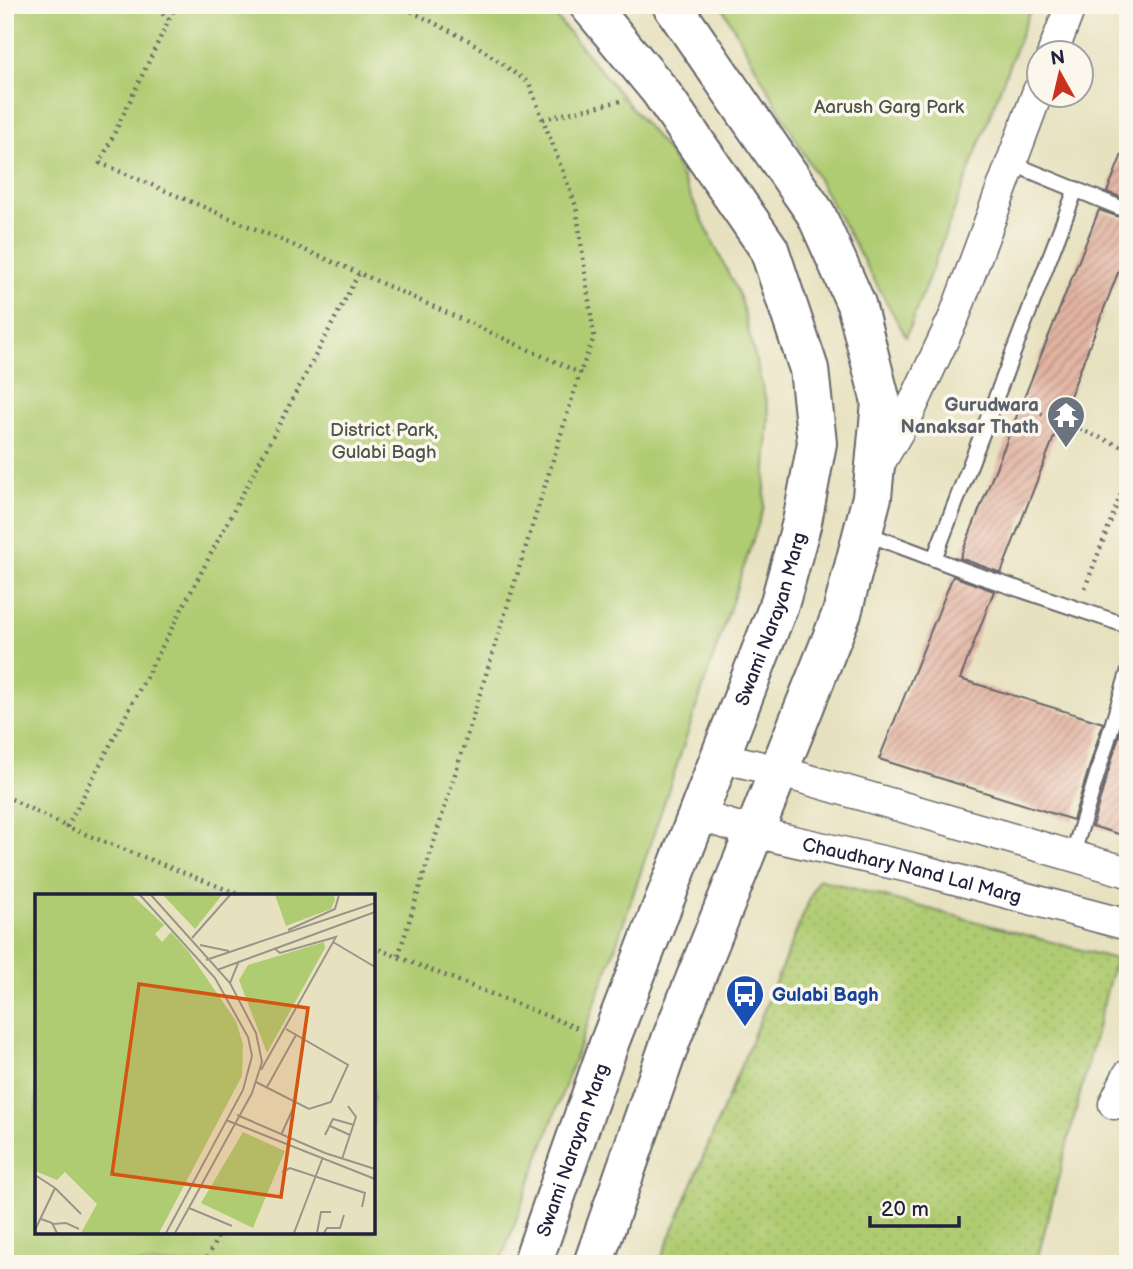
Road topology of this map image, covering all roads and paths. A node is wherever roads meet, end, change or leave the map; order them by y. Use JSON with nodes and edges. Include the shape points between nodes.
{"nodes":[{"id":1,"x":151,"y":5,"type":"edge"},
{"id":2,"x":176,"y":5,"type":"edge"},
{"id":3,"x":399,"y":5,"type":"edge"},
{"id":4,"x":589,"y":5,"type":"edge"},
{"id":5,"x":672,"y":5,"type":"edge"},
{"id":6,"x":1070,"y":5,"type":"edge"},
{"id":7,"x":169,"y":19,"type":"junction"},
{"id":8,"x":1058,"y":38,"type":"edge"},
{"id":9,"x":660,"y":91,"type":"junction"},
{"id":10,"x":1032,"y":108,"type":"edge"},
{"id":11,"x":543,"y":119,"type":"junction"},
{"id":12,"x":1011,"y":163,"type":"junction"},
{"id":13,"x":1076,"y":189,"type":"junction"},
{"id":14,"x":1128,"y":211,"type":"edge"},
{"id":15,"x":359,"y":273,"type":"junction"},
{"id":16,"x":580,"y":373,"type":"junction"},
{"id":17,"x":996,"y":396,"type":"junction"},
{"id":18,"x":1128,"y":449,"type":"edge"},
{"id":19,"x":874,"y":472,"type":"junction"},
{"id":20,"x":1128,"y":476,"type":"edge"},
{"id":21,"x":863,"y":532,"type":"junction"},
{"id":22,"x":934,"y":559,"type":"junction"},
{"id":23,"x":1077,"y":609,"type":"junction"},
{"id":24,"x":1128,"y":626,"type":"edge"},
{"id":25,"x":1128,"y":673,"type":"edge"},
{"id":26,"x":720,"y":757,"type":"junction"},
{"id":27,"x":778,"y":771,"type":"junction"},
{"id":28,"x":5,"y":796,"type":"edge"},
{"id":29,"x":697,"y":815,"type":"junction"},
{"id":30,"x":67,"y":827,"type":"junction"},
{"id":31,"x":753,"y":832,"type":"junction"},
{"id":32,"x":1072,"y":857,"type":"junction"},
{"id":33,"x":1128,"y":872,"type":"edge"},
{"id":34,"x":238,"y":894,"type":"edge"},
{"id":35,"x":1128,"y":925,"type":"edge"},
{"id":36,"x":374,"y":947,"type":"edge"},
{"id":37,"x":398,"y":957,"type":"junction"},
{"id":38,"x":610,"y":1041,"type":"junction"},
{"id":39,"x":1128,"y":1075,"type":"edge"},
{"id":40,"x":1114,"y":1104,"type":"dead end"},
{"id":41,"x":219,"y":1234,"type":"edge"},
{"id":42,"x":204,"y":1264,"type":"edge"},
{"id":43,"x":532,"y":1264,"type":"edge"},
{"id":44,"x":593,"y":1264,"type":"edge"}],
"edges":[{"from":1,"to":7,"type":"path"},
{"from":2,"to":7,"type":"path"},
{"from":3,"to":11,"type":"path","via":[[470,41],[529,83]]},
{"from":4,"to":9,"type":"main road","name":"Swami Narayan Marg"},
{"from":5,"to":19,"type":"main road","via":[[816,214],[856,304],[880,402]]},
{"from":6,"to":8,"type":"street"},
{"from":7,"to":15,"type":"path","via":[[100,163]]},
{"from":9,"to":11,"type":"path"},
{"from":9,"to":26,"type":"main road","name":"Swami Narayan Marg","via":[[769,249],[809,369],[817,443],[780,602]]},
{"from":10,"to":12,"type":"street"},
{"from":11,"to":16,"type":"path","via":[[576,206],[594,337]]},
{"from":12,"to":13,"type":"lane"},
{"from":12,"to":19,"type":"street","via":[[954,317],[908,415]]},
{"from":13,"to":14,"type":"lane"},
{"from":13,"to":17,"type":"lane"},
{"from":15,"to":16,"type":"path"},
{"from":15,"to":30,"type":"path"},
{"from":16,"to":37,"type":"path"},
{"from":17,"to":18,"type":"path"},
{"from":17,"to":22,"type":"lane"},
{"from":19,"to":21,"type":"main road"},
{"from":20,"to":23,"type":"path"},
{"from":21,"to":22,"type":"lane"},
{"from":21,"to":27,"type":"main road","via":[[842,613]]},
{"from":22,"to":23,"type":"lane"},
{"from":23,"to":24,"type":"lane"},
{"from":25,"to":32,"type":"lane"},
{"from":26,"to":27,"type":"street"},
{"from":26,"to":29,"type":"main road","name":"Swami Narayan Marg"},
{"from":27,"to":31,"type":"main road"},
{"from":27,"to":32,"type":"street"},
{"from":28,"to":30,"type":"path"},
{"from":29,"to":31,"type":"street","name":"Chaudhary Nand Lal Marg"},
{"from":29,"to":38,"type":"main road","name":"Swami Narayan Marg"},
{"from":30,"to":34,"type":"path"},
{"from":31,"to":35,"type":"street","name":"Chaudhary Nand Lal Marg","via":[[917,869]]},
{"from":31,"to":44,"type":"main road","via":[[672,1037]]},
{"from":32,"to":33,"type":"street"},
{"from":36,"to":37,"type":"path"},
{"from":37,"to":38,"type":"path"},
{"from":38,"to":43,"type":"main road","name":"Swami Narayan Marg"},
{"from":39,"to":40,"type":"street"},
{"from":41,"to":42,"type":"path"}]}
